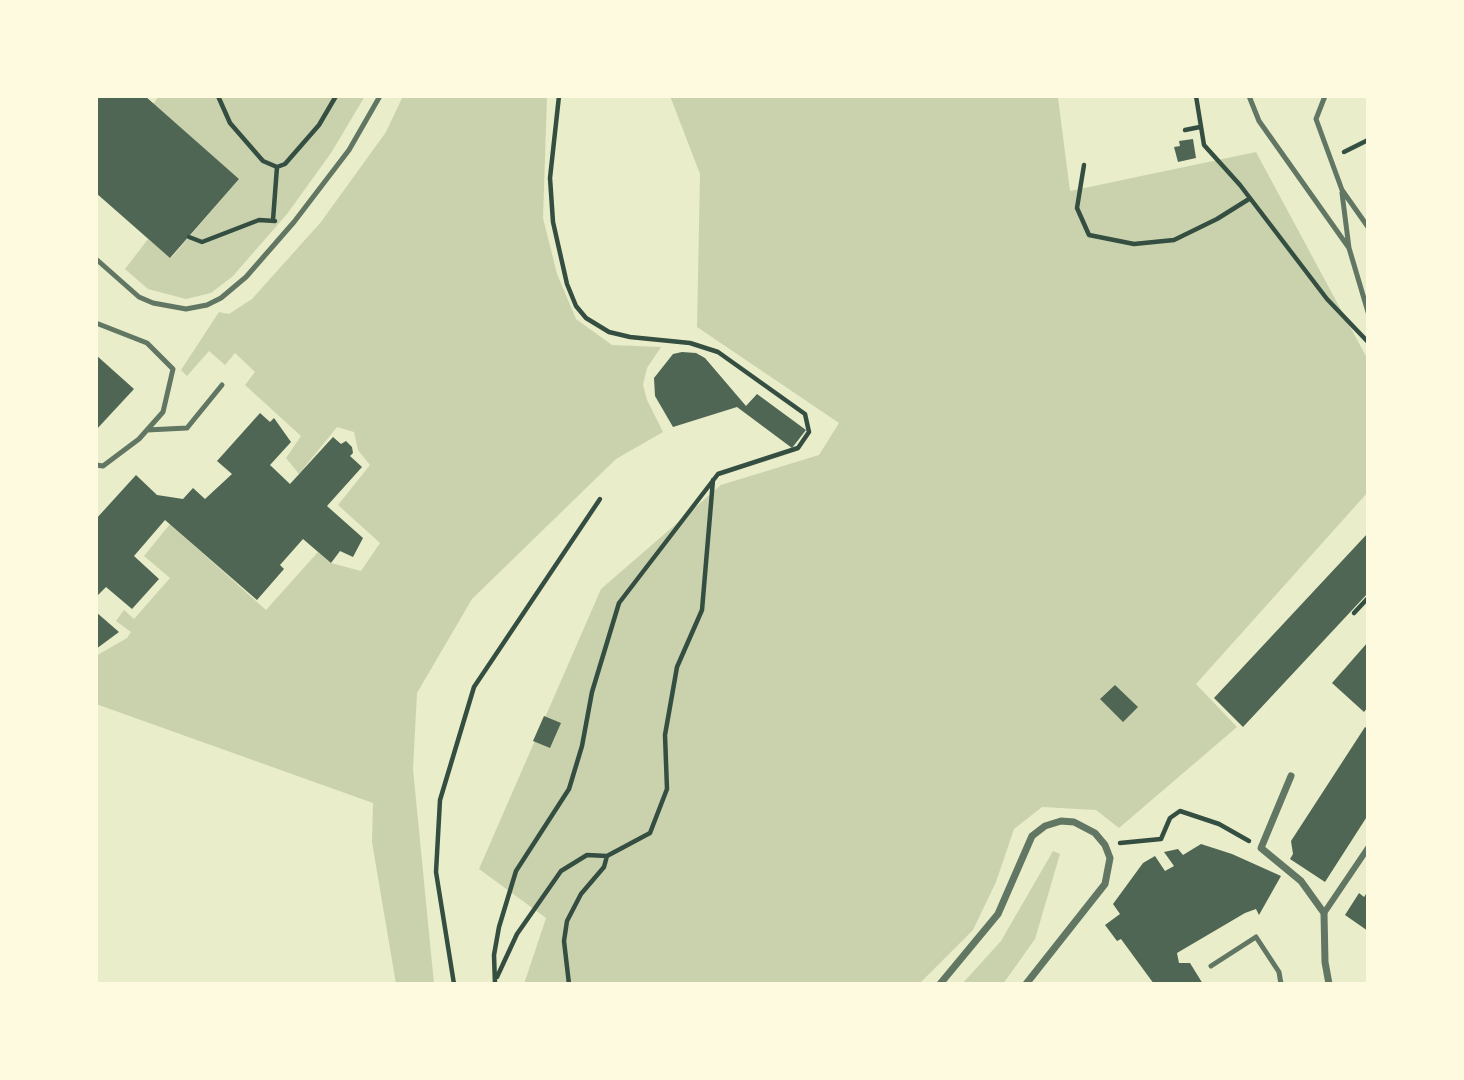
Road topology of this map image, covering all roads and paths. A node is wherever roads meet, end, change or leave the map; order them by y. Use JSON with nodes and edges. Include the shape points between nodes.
{"nodes":[{"id":1,"x":218,"y":96,"type":"edge"},
{"id":2,"x":336,"y":96,"type":"edge"},
{"id":3,"x":380,"y":96,"type":"edge"},
{"id":4,"x":559,"y":96,"type":"edge"},
{"id":5,"x":1196,"y":96,"type":"edge"},
{"id":6,"x":1249,"y":96,"type":"edge"},
{"id":7,"x":1325,"y":96,"type":"edge"},
{"id":8,"x":1200,"y":127,"type":"junction"},
{"id":9,"x":1185,"y":130,"type":"dead end"},
{"id":10,"x":1368,"y":140,"type":"edge"},
{"id":11,"x":1343,"y":152,"type":"dead end"},
{"id":12,"x":1084,"y":165,"type":"dead end"},
{"id":13,"x":277,"y":167,"type":"junction"},
{"id":14,"x":1342,"y":190,"type":"junction"},
{"id":15,"x":1249,"y":199,"type":"junction"},
{"id":16,"x":273,"y":220,"type":"junction"},
{"id":17,"x":1368,"y":227,"type":"edge"},
{"id":18,"x":287,"y":230,"type":"junction"},
{"id":19,"x":189,"y":237,"type":"dead end"},
{"id":20,"x":1349,"y":248,"type":"junction"},
{"id":21,"x":96,"y":259,"type":"edge"},
{"id":22,"x":107,"y":268,"type":"junction"},
{"id":23,"x":96,"y":270,"type":"edge"},
{"id":24,"x":1368,"y":312,"type":"edge"},
{"id":25,"x":96,"y":323,"type":"edge"},
{"id":26,"x":1368,"y":342,"type":"edge"},
{"id":27,"x":222,"y":385,"type":"dead end"},
{"id":28,"x":147,"y":430,"type":"junction"},
{"id":29,"x":96,"y":465,"type":"edge"},
{"id":30,"x":713,"y":479,"type":"junction"},
{"id":31,"x":600,"y":499,"type":"dead end"},
{"id":32,"x":1368,"y":597,"type":"edge"},
{"id":33,"x":1354,"y":613,"type":"dead end"},
{"id":34,"x":1291,"y":776,"type":"dead end"},
{"id":35,"x":1105,"y":845,"type":"junction"},
{"id":36,"x":1261,"y":848,"type":"junction"},
{"id":37,"x":1368,"y":848,"type":"edge"},
{"id":38,"x":607,"y":856,"type":"junction"},
{"id":39,"x":1324,"y":913,"type":"junction"},
{"id":40,"x":1211,"y":966,"type":"dead end"},
{"id":41,"x":495,"y":982,"type":"edge"},
{"id":42,"x":454,"y":984,"type":"edge"},
{"id":43,"x":569,"y":984,"type":"edge"},
{"id":44,"x":940,"y":984,"type":"edge"},
{"id":45,"x":1026,"y":984,"type":"edge"},
{"id":46,"x":1281,"y":984,"type":"edge"},
{"id":47,"x":1329,"y":984,"type":"edge"}],
"edges":[{"from":1,"to":13,"type":"path","via":[[230,123],[263,161]]},
{"from":2,"to":13,"type":"path","via":[[319,125],[285,164]]},
{"from":3,"to":18,"type":"lane","via":[[349,150]]},
{"from":4,"to":30,"type":"path","via":[[550,178],[552,222],[576,306],[609,332],[690,343],[718,352],[805,414],[809,432],[797,448]]},
{"from":5,"to":8,"type":"path"},
{"from":6,"to":20,"type":"lane","via":[[1259,121]]},
{"from":7,"to":14,"type":"lane","via":[[1316,119]]},
{"from":8,"to":9,"type":"path"},
{"from":8,"to":15,"type":"path","via":[[1204,145]]},
{"from":10,"to":11,"type":"path"},
{"from":12,"to":15,"type":"path","via":[[1077,208],[1089,236],[1134,244],[1174,240]]},
{"from":13,"to":16,"type":"path"},
{"from":14,"to":17,"type":"lane"},
{"from":14,"to":20,"type":"lane"},
{"from":15,"to":26,"type":"path","via":[[1327,299]]},
{"from":16,"to":18,"type":"path"},
{"from":16,"to":19,"type":"path","via":[[259,220],[202,242]]},
{"from":18,"to":22,"type":"lane","via":[[246,276],[207,305],[171,308],[153,303],[139,297]]},
{"from":20,"to":24,"type":"lane"},
{"from":21,"to":22,"type":"lane"},
{"from":22,"to":23,"type":"lane"},
{"from":25,"to":28,"type":"lane","via":[[147,343],[173,369],[163,412]]},
{"from":27,"to":28,"type":"lane","via":[[187,428]]},
{"from":28,"to":29,"type":"lane","via":[[103,466]]},
{"from":30,"to":38,"type":"path","via":[[702,610],[677,667],[665,735],[667,789],[650,833]]},
{"from":30,"to":41,"type":"path","via":[[619,603],[569,789],[516,871],[499,927]]},
{"from":31,"to":42,"type":"path","via":[[474,687],[440,800],[436,872]]},
{"from":32,"to":33,"type":"path"},
{"from":34,"to":36,"type":"street"},
{"from":35,"to":36,"type":"path","via":[[1161,839],[1170,818],[1180,811],[1219,824]]},
{"from":35,"to":44,"type":"street","via":[[1095,833],[1074,822],[1045,826],[1032,836],[998,914]]},
{"from":35,"to":45,"type":"street","via":[[1110,858],[1105,884]]},
{"from":36,"to":39,"type":"street","via":[[1301,881]]},
{"from":37,"to":39,"type":"street"},
{"from":38,"to":41,"type":"path","via":[[587,855],[561,871],[517,934]]},
{"from":38,"to":43,"type":"path","via":[[567,921],[564,941]]},
{"from":39,"to":47,"type":"street"},
{"from":40,"to":46,"type":"lane","via":[[1256,937],[1279,972]]}]}
